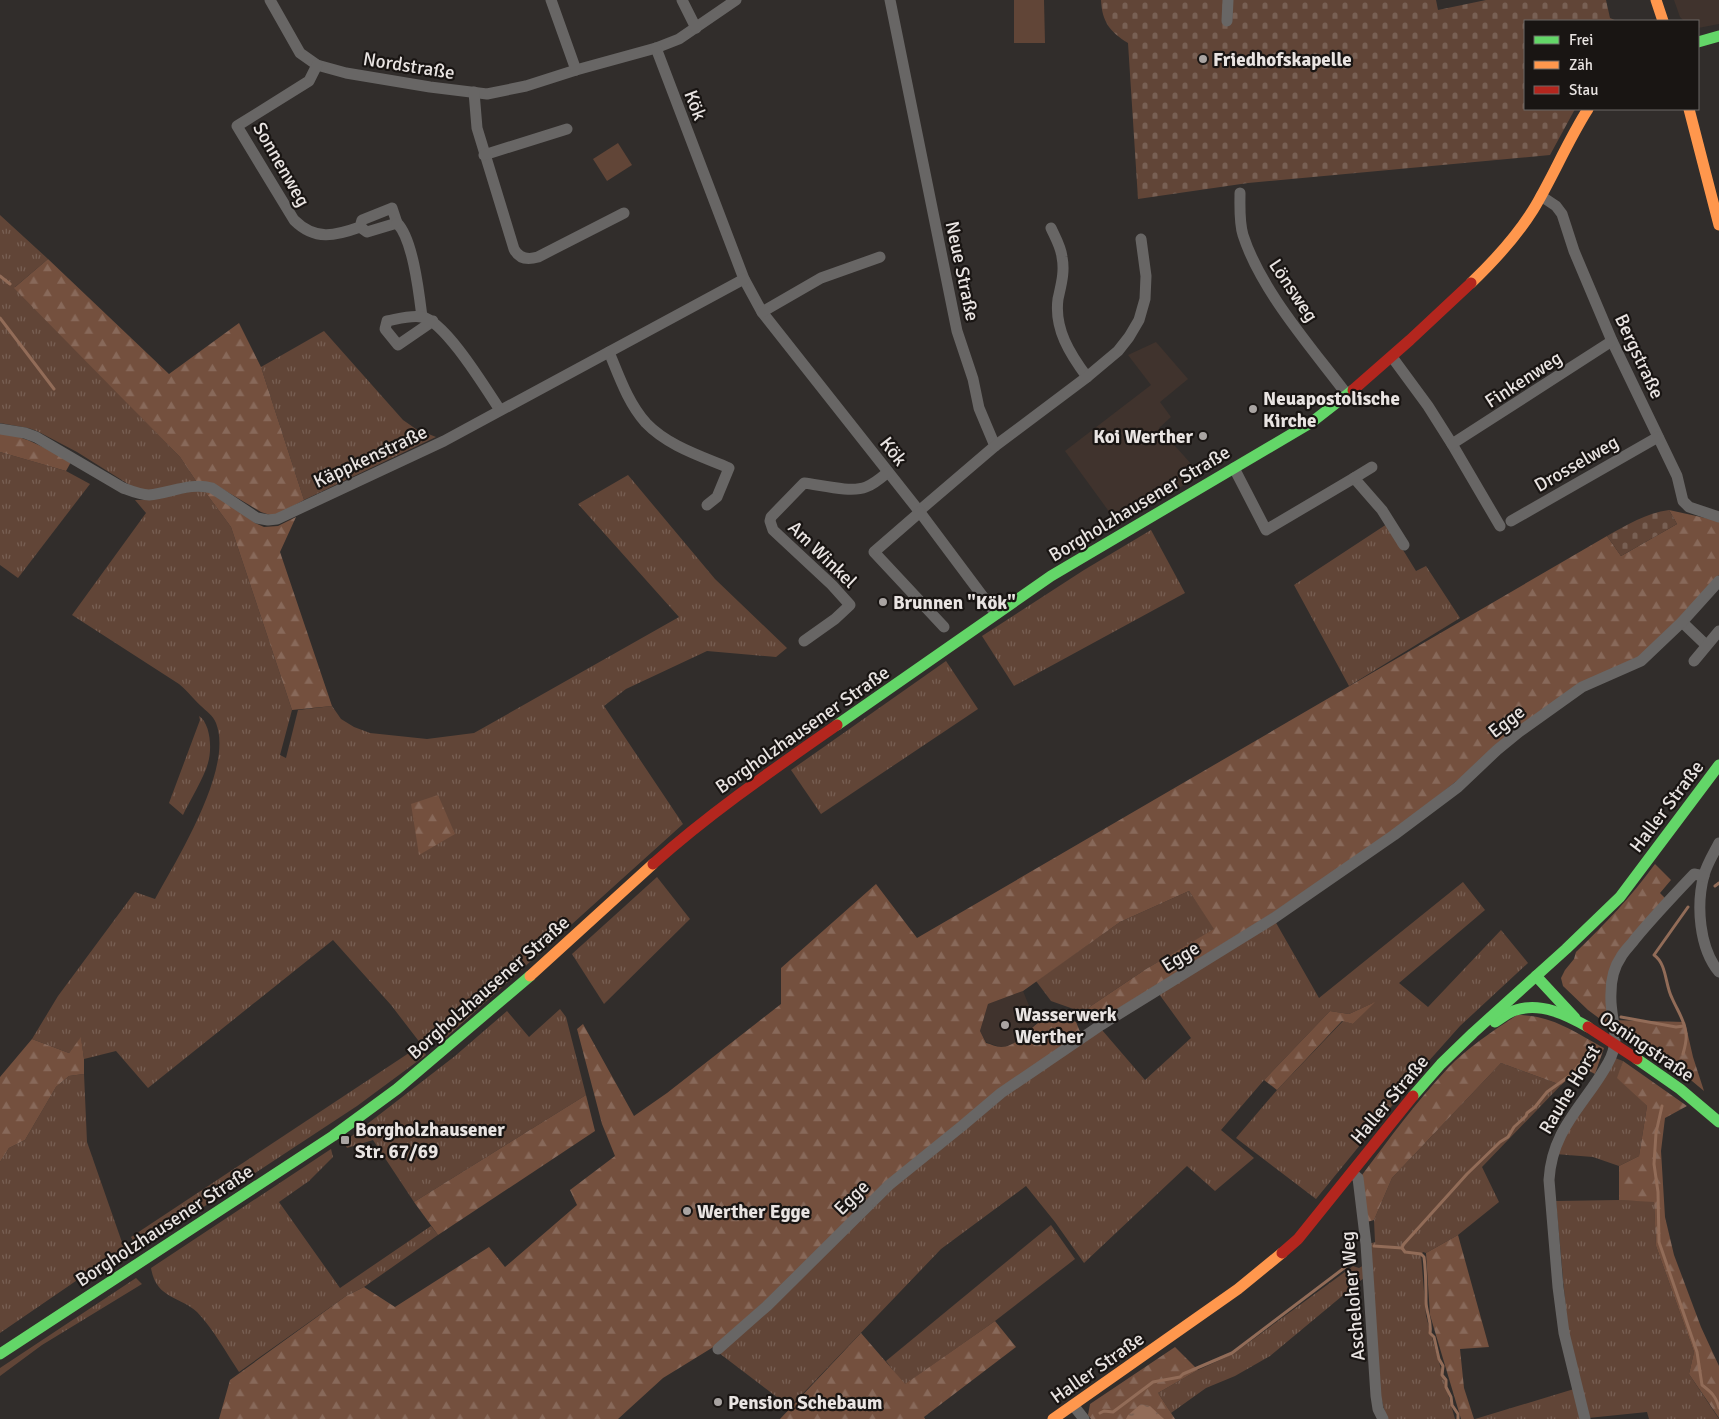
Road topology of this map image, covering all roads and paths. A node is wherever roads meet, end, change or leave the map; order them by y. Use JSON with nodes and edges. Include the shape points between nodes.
{"nodes":[{"id":1,"x":270,"y":0,"type":"edge"},
{"id":2,"x":551,"y":0,"type":"edge"},
{"id":3,"x":682,"y":0,"type":"edge"},
{"id":4,"x":736,"y":0,"type":"edge"},
{"id":5,"x":890,"y":0,"type":"edge"},
{"id":6,"x":1228,"y":0,"type":"edge"},
{"id":7,"x":1656,"y":0,"type":"edge"},
{"id":8,"x":1663,"y":20,"type":"edge"},
{"id":9,"x":1227,"y":22,"type":"dead end"},
{"id":10,"x":696,"y":28,"type":"junction"},
{"id":11,"x":1719,"y":36,"type":"edge"},
{"id":12,"x":1699,"y":42,"type":"edge"},
{"id":13,"x":656,"y":48,"type":"junction"},
{"id":14,"x":317,"y":65,"type":"junction"},
{"id":15,"x":576,"y":70,"type":"junction"},
{"id":16,"x":474,"y":92,"type":"junction"},
{"id":17,"x":1587,"y":110,"type":"edge"},
{"id":18,"x":1689,"y":110,"type":"edge"},
{"id":19,"x":567,"y":129,"type":"dead end"},
{"id":20,"x":484,"y":155,"type":"junction"},
{"id":21,"x":1240,"y":193,"type":"dead end"},
{"id":22,"x":1541,"y":196,"type":"junction"},
{"id":23,"x":624,"y":213,"type":"dead end"},
{"id":24,"x":1719,"y":225,"type":"edge"},
{"id":25,"x":1051,"y":228,"type":"dead end"},
{"id":26,"x":1141,"y":239,"type":"dead end"},
{"id":27,"x":880,"y":257,"type":"dead end"},
{"id":28,"x":744,"y":279,"type":"junction"},
{"id":29,"x":762,"y":312,"type":"junction"},
{"id":30,"x":1612,"y":341,"type":"junction"},
{"id":31,"x":609,"y":352,"type":"junction"},
{"id":32,"x":1392,"y":357,"type":"junction"},
{"id":33,"x":1087,"y":377,"type":"junction"},
{"id":34,"x":1348,"y":396,"type":"junction"},
{"id":35,"x":500,"y":410,"type":"junction"},
{"id":36,"x":0,"y":429,"type":"edge"},
{"id":37,"x":1658,"y":437,"type":"junction"},
{"id":38,"x":1452,"y":444,"type":"junction"},
{"id":39,"x":995,"y":446,"type":"junction"},
{"id":40,"x":1372,"y":467,"type":"dead end"},
{"id":41,"x":1234,"y":468,"type":"junction"},
{"id":42,"x":888,"y":472,"type":"junction"},
{"id":43,"x":1354,"y":478,"type":"junction"},
{"id":44,"x":707,"y":505,"type":"dead end"},
{"id":45,"x":920,"y":512,"type":"junction"},
{"id":46,"x":1719,"y":518,"type":"edge"},
{"id":47,"x":1511,"y":521,"type":"dead end"},
{"id":48,"x":1500,"y":526,"type":"dead end"},
{"id":49,"x":1404,"y":545,"type":"dead end"},
{"id":50,"x":1719,"y":581,"type":"edge"},
{"id":51,"x":996,"y":614,"type":"junction"},
{"id":52,"x":1682,"y":622,"type":"junction"},
{"id":53,"x":944,"y":627,"type":"dead end"},
{"id":54,"x":1719,"y":631,"type":"edge"},
{"id":55,"x":804,"y":641,"type":"dead end"},
{"id":56,"x":1706,"y":645,"type":"junction"},
{"id":57,"x":1694,"y":661,"type":"dead end"},
{"id":58,"x":1719,"y":764,"type":"edge"},
{"id":59,"x":1719,"y":843,"type":"edge"},
{"id":60,"x":1704,"y":876,"type":"junction"},
{"id":61,"x":1719,"y":972,"type":"edge"},
{"id":62,"x":1536,"y":976,"type":"junction"},
{"id":63,"x":1525,"y":986,"type":"junction"},
{"id":64,"x":1543,"y":1008,"type":"junction"},
{"id":65,"x":1577,"y":1020,"type":"junction"},
{"id":66,"x":1473,"y":1033,"type":"junction"},
{"id":67,"x":1719,"y":1122,"type":"edge"},
{"id":68,"x":1352,"y":1173,"type":"junction"},
{"id":69,"x":718,"y":1349,"type":"dead end"},
{"id":70,"x":0,"y":1354,"type":"edge"},
{"id":71,"x":1073,"y":1405,"type":"junction"},
{"id":72,"x":1053,"y":1419,"type":"edge"},
{"id":73,"x":1084,"y":1419,"type":"edge"},
{"id":74,"x":1383,"y":1419,"type":"edge"},
{"id":75,"x":1585,"y":1419,"type":"edge"}],
"edges":[{"from":1,"to":14,"type":"street","name":"Nordstraße","via":[[300,53]]},
{"from":2,"to":15,"type":"street"},
{"from":3,"to":10,"type":"street"},
{"from":4,"to":10,"type":"street","name":"Nordstraße"},
{"from":5,"to":39,"type":"street","name":"Neue Straße","via":[[957,331],[979,408]]},
{"from":6,"to":9,"type":"street"},
{"from":7,"to":8,"type":"main road"},
{"from":10,"to":13,"type":"street","name":"Nordstraße"},
{"from":11,"to":12,"type":"main road"},
{"from":13,"to":15,"type":"street","name":"Nordstraße"},
{"from":13,"to":28,"type":"street","name":"Kök"},
{"from":14,"to":16,"type":"street","name":"Nordstraße","via":[[430,87]]},
{"from":14,"to":35,"type":"street","name":"Sonnenweg","via":[[309,81],[237,126],[294,220],[303,229],[315,234],[339,235],[360,227],[367,232],[396,223],[403,230],[428,319],[455,344]]},
{"from":15,"to":16,"type":"street","name":"Nordstraße","via":[[505,91]]},
{"from":16,"to":20,"type":"street","via":[[477,128]]},
{"from":17,"to":22,"type":"main road","name":"Borgholzhausener Straße"},
{"from":18,"to":24,"type":"main road"},
{"from":19,"to":20,"type":"street"},
{"from":20,"to":23,"type":"street","via":[[514,249],[524,258],[538,257]]},
{"from":21,"to":34,"type":"street","name":"Lönsweg","via":[[1242,233],[1252,259],[1274,297]]},
{"from":22,"to":30,"type":"street","name":"Bergstraße","via":[[1562,214]]},
{"from":22,"to":32,"type":"main road","name":"Borgholzhausener Straße","via":[[1510,242]]},
{"from":25,"to":33,"type":"street","via":[[1064,267],[1058,306],[1061,330],[1066,347]]},
{"from":26,"to":33,"type":"street","via":[[1146,276],[1145,299],[1139,320],[1118,351]]},
{"from":27,"to":29,"type":"street","via":[[821,278]]},
{"from":28,"to":29,"type":"street","name":"Kök"},
{"from":28,"to":31,"type":"street","name":"Käppkenstraße"},
{"from":29,"to":42,"type":"street","name":"Kök"},
{"from":30,"to":37,"type":"street","name":"Bergstraße"},
{"from":30,"to":38,"type":"street","name":"Finkenweg"},
{"from":31,"to":35,"type":"street","name":"Käppkenstraße"},
{"from":31,"to":44,"type":"street","via":[[624,390],[645,422],[686,450],[729,468],[717,497]]},
{"from":32,"to":34,"type":"main road","name":"Borgholzhausener Straße"},
{"from":32,"to":38,"type":"street"},
{"from":33,"to":39,"type":"street"},
{"from":34,"to":41,"type":"main road","name":"Borgholzhausener Straße","via":[[1312,422]]},
{"from":35,"to":36,"type":"street","name":"Käppkenstraße","via":[[444,440],[277,519],[268,520],[257,518],[204,486],[148,495],[135,493],[36,437]]},
{"from":37,"to":46,"type":"street","name":"Bergstraße","via":[[1686,505]]},
{"from":37,"to":47,"type":"street","name":"Drosselweg"},
{"from":38,"to":48,"type":"street"},
{"from":39,"to":45,"type":"street"},
{"from":40,"to":43,"type":"street"},
{"from":41,"to":43,"type":"street","via":[[1266,530]]},
{"from":41,"to":51,"type":"main road","name":"Borgholzhausener Straße","via":[[1076,560]]},
{"from":42,"to":45,"type":"street","name":"Kök"},
{"from":42,"to":55,"type":"street","name":"Am Winkel","via":[[859,489],[804,483],[771,517],[773,530],[850,605]]},
{"from":43,"to":49,"type":"street","via":[[1382,510]]},
{"from":45,"to":51,"type":"street","name":"Kök"},
{"from":45,"to":53,"type":"street","via":[[874,552]]},
{"from":50,"to":52,"type":"street","name":"Egge"},
{"from":51,"to":70,"type":"main road","name":"Borgholzhausener Straße","via":[[682,838],[502,1001],[397,1089],[333,1136]]},
{"from":52,"to":56,"type":"street"},
{"from":52,"to":69,"type":"street","name":"Egge","via":[[1642,661],[1582,687],[1519,732],[1458,787],[1274,918],[1101,1025],[1001,1093],[889,1185],[768,1305]]},
{"from":54,"to":56,"type":"street"},
{"from":56,"to":57,"type":"street"},
{"from":58,"to":62,"type":"main road","name":"Haller Straße","via":[[1620,897]]},
{"from":59,"to":60,"type":"street"},
{"from":60,"to":61,"type":"street","via":[[1701,933],[1708,957]]},
{"from":60,"to":75,"type":"street","name":"Rauhe Horst","via":[[1694,874],[1621,956],[1614,970],[1611,992],[1615,1047],[1558,1139],[1550,1164],[1564,1333]]},
{"from":62,"to":63,"type":"main road","name":"Haller Straße"},
{"from":62,"to":65,"type":"main road","name":"Osningstraße"},
{"from":63,"to":64,"type":"main road"},
{"from":63,"to":66,"type":"main road","name":"Haller Straße"},
{"from":64,"to":65,"type":"main road","name":"Osningstraße"},
{"from":64,"to":66,"type":"main road","name":"Osningstraße","via":[[1515,1010]]},
{"from":65,"to":67,"type":"main road","name":"Osningstraße","bridge":true,"via":[[1686,1093]]},
{"from":66,"to":68,"type":"main road","name":"Haller Straße","via":[[1397,1114]]},
{"from":68,"to":71,"type":"main road","name":"Haller Straße","via":[[1298,1239],[1269,1265]]},
{"from":68,"to":74,"type":"street","name":"Ascheloher Weg","via":[[1358,1178],[1366,1244],[1376,1396]]},
{"from":71,"to":72,"type":"main road","name":"Haller Straße"},
{"from":71,"to":73,"type":"street"}]}
